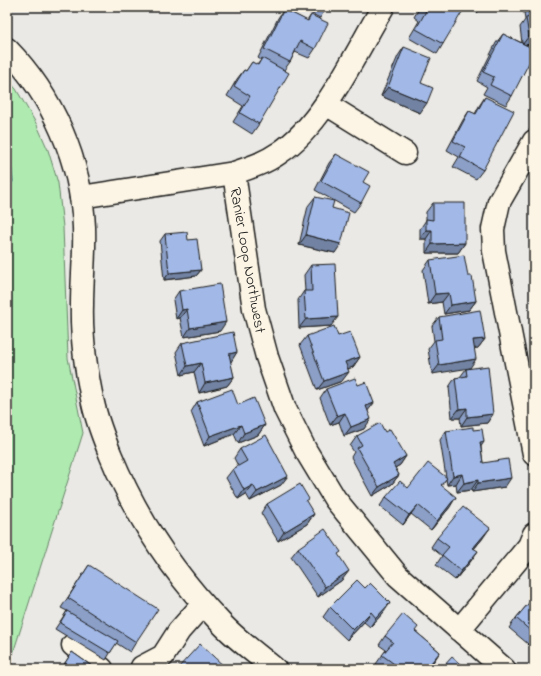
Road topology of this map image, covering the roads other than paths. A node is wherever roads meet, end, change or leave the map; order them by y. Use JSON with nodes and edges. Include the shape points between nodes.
{"nodes":[{"id":1,"x":383,"y":7,"type":"edge"},
{"id":2,"x":7,"y":49,"type":"edge"},
{"id":3,"x":326,"y":104,"type":"junction"},
{"id":4,"x":534,"y":141,"type":"edge"},
{"id":5,"x":405,"y":153,"type":"dead end"},
{"id":6,"x":234,"y":172,"type":"junction"},
{"id":7,"x":81,"y":197,"type":"junction"},
{"id":8,"x":534,"y":454,"type":"edge"},
{"id":9,"x":534,"y":534,"type":"edge"},
{"id":10,"x":203,"y":604,"type":"junction"},
{"id":11,"x":460,"y":630,"type":"junction"},
{"id":12,"x":73,"y":645,"type":"dead end"},
{"id":13,"x":142,"y":668,"type":"edge"},
{"id":14,"x":102,"y":669,"type":"edge"},
{"id":15,"x":275,"y":669,"type":"edge"},
{"id":16,"x":504,"y":669,"type":"edge"}],
"edges":[{"from":1,"to":3,"type":"street"},
{"from":2,"to":7,"type":"street","via":[[41,92],[57,119],[70,153]]},
{"from":3,"to":5,"type":"street"},
{"from":3,"to":6,"type":"street","via":[[304,133],[279,153],[256,166]]},
{"from":4,"to":8,"type":"street","via":[[499,202],[493,229],[494,251]]},
{"from":6,"to":7,"type":"street"},
{"from":6,"to":11,"type":"street","name":"Ranier Loop Northwest","via":[[254,309],[285,409],[306,451],[335,499],[359,531],[398,576]]},
{"from":7,"to":10,"type":"street","via":[[84,226],[82,306],[93,404],[124,488],[151,534]]},
{"from":9,"to":11,"type":"street","via":[[529,546]]},
{"from":10,"to":13,"type":"street","via":[[179,631],[164,656]]},
{"from":10,"to":15,"type":"street","via":[[223,625]]},
{"from":11,"to":16,"type":"street","name":"Ranier Loop Northwest"},
{"from":12,"to":14,"type":"street"}]}
